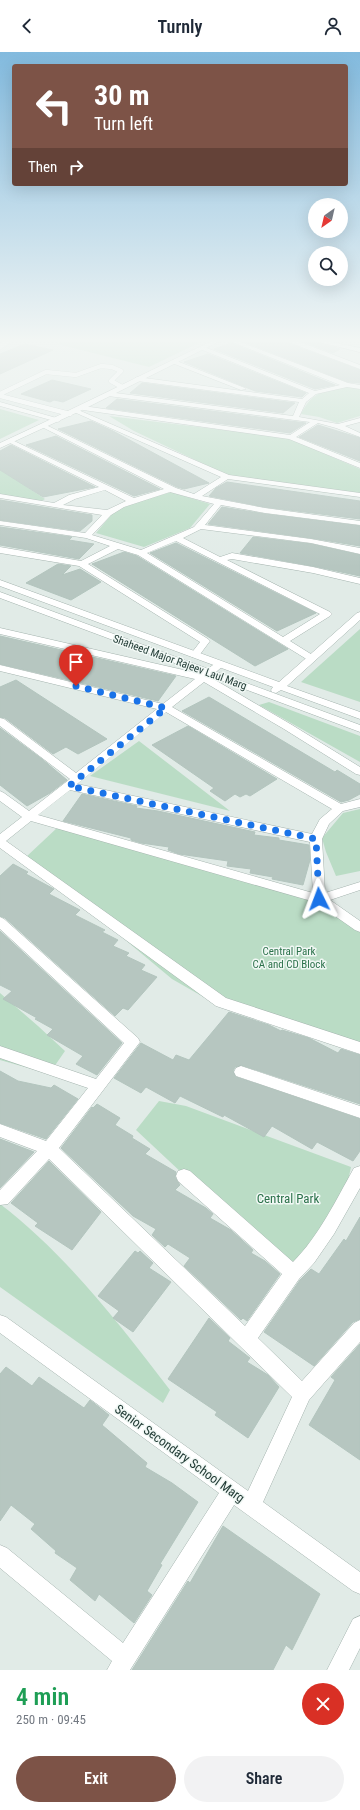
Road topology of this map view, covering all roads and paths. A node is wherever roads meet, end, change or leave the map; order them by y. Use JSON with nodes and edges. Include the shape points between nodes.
{"nodes":[{"id":1,"x":42,"y":416,"type":"edge"},
{"id":2,"x":67,"y":416,"type":"edge"},
{"id":3,"x":86,"y":416,"type":"edge"},
{"id":4,"x":113,"y":416,"type":"edge"},
{"id":5,"x":276,"y":416,"type":"edge"},
{"id":6,"x":295,"y":418,"type":"joint"},
{"id":7,"x":58,"y":420,"type":"junction"},
{"id":8,"x":360,"y":420,"type":"edge"},
{"id":9,"x":317,"y":421,"type":"junction"},
{"id":10,"x":44,"y":426,"type":"junction"},
{"id":11,"x":338,"y":426,"type":"junction"},
{"id":12,"x":360,"y":435,"type":"edge"},
{"id":13,"x":291,"y":437,"type":"junction"},
{"id":14,"x":10,"y":441,"type":"junction"},
{"id":15,"x":0,"y":446,"type":"edge"},
{"id":16,"x":360,"y":466,"type":"edge"},
{"id":17,"x":227,"y":477,"type":"junction"},
{"id":18,"x":104,"y":488,"type":"junction"},
{"id":19,"x":171,"y":489,"type":"junction"},
{"id":20,"x":360,"y":495,"type":"edge"},
{"id":21,"x":0,"y":496,"type":"edge"},
{"id":22,"x":195,"y":497,"type":"junction"},
{"id":23,"x":133,"y":501,"type":"junction"},
{"id":24,"x":219,"y":503,"type":"junction"},
{"id":25,"x":55,"y":506,"type":"junction"},
{"id":26,"x":108,"y":512,"type":"junction"},
{"id":27,"x":0,"y":523,"type":"edge"},
{"id":28,"x":360,"y":523,"type":"edge"},
{"id":29,"x":198,"y":526,"type":"junction"},
{"id":30,"x":254,"y":533,"type":"junction"},
{"id":31,"x":87,"y":536,"type":"junction"},
{"id":32,"x":176,"y":538,"type":"junction"},
{"id":33,"x":117,"y":546,"type":"junction"},
{"id":34,"x":0,"y":550,"type":"edge"},
{"id":35,"x":360,"y":551,"type":"edge"},
{"id":36,"x":141,"y":553,"type":"junction"},
{"id":37,"x":232,"y":556,"type":"junction"},
{"id":38,"x":219,"y":560,"type":"junction"},
{"id":39,"x":82,"y":564,"type":"junction"},
{"id":40,"x":360,"y":581,"type":"edge"},
{"id":41,"x":0,"y":583,"type":"edge"},
{"id":42,"x":0,"y":595,"type":"edge"},
{"id":43,"x":360,"y":615,"type":"edge"},
{"id":44,"x":0,"y":631,"type":"edge"},
{"id":45,"x":284,"y":640,"type":"junction"},
{"id":46,"x":195,"y":655,"type":"junction"},
{"id":47,"x":311,"y":658,"type":"junction"},
{"id":48,"x":220,"y":664,"type":"junction"},
{"id":49,"x":0,"y":668,"type":"edge"},
{"id":50,"x":207,"y":675,"type":"junction"},
{"id":51,"x":280,"y":686,"type":"junction"},
{"id":52,"x":270,"y":695,"type":"junction"},
{"id":53,"x":166,"y":708,"type":"junction"},
{"id":54,"x":360,"y":716,"type":"edge"},
{"id":55,"x":0,"y":721,"type":"edge"},
{"id":56,"x":360,"y":729,"type":"edge"},
{"id":57,"x":360,"y":772,"type":"edge"},
{"id":58,"x":73,"y":782,"type":"junction"},
{"id":59,"x":0,"y":795,"type":"edge"},
{"id":60,"x":360,"y":803,"type":"edge"},
{"id":61,"x":339,"y":808,"type":"junction"},
{"id":62,"x":30,"y":817,"type":"junction"},
{"id":63,"x":316,"y":839,"type":"junction"},
{"id":64,"x":0,"y":841,"type":"edge"},
{"id":65,"x":360,"y":886,"type":"edge"},
{"id":66,"x":319,"y":899,"type":"junction"},
{"id":67,"x":0,"y":922,"type":"edge"},
{"id":68,"x":360,"y":927,"type":"edge"},
{"id":69,"x":360,"y":1048,"type":"edge"},
{"id":70,"x":0,"y":1052,"type":"edge"},
{"id":71,"x":241,"y":1072,"type":"dead end"},
{"id":72,"x":99,"y":1086,"type":"junction"},
{"id":73,"x":360,"y":1112,"type":"edge"},
{"id":74,"x":0,"y":1130,"type":"edge"},
{"id":75,"x":49,"y":1150,"type":"junction"},
{"id":76,"x":360,"y":1173,"type":"edge"},
{"id":77,"x":184,"y":1176,"type":"dead end"},
{"id":78,"x":2,"y":1199,"type":"dead end"},
{"id":79,"x":293,"y":1273,"type":"junction"},
{"id":80,"x":0,"y":1323,"type":"edge"},
{"id":81,"x":360,"y":1329,"type":"edge"},
{"id":82,"x":246,"y":1340,"type":"junction"},
{"id":83,"x":303,"y":1394,"type":"junction"},
{"id":84,"x":232,"y":1490,"type":"junction"},
{"id":85,"x":251,"y":1505,"type":"junction"},
{"id":86,"x":0,"y":1555,"type":"edge"},
{"id":87,"x":360,"y":1584,"type":"edge"},
{"id":88,"x":360,"y":1626,"type":"edge"},
{"id":89,"x":121,"y":1664,"type":"edge"},
{"id":90,"x":338,"y":1670,"type":"edge"}],
"edges":[{"from":1,"to":7,"type":"street"},
{"from":2,"to":7,"type":"street"},
{"from":3,"to":17,"type":"street"},
{"from":4,"to":13,"type":"street"},
{"from":5,"to":6,"type":"street"},
{"from":6,"to":9,"type":"street"},
{"from":7,"to":10,"type":"street"},
{"from":8,"to":11,"type":"street"},
{"from":9,"to":11,"type":"street"},
{"from":9,"to":13,"type":"street"},
{"from":10,"to":14,"type":"street"},
{"from":10,"to":19,"type":"street"},
{"from":11,"to":12,"type":"street"},
{"from":13,"to":16,"type":"street"},
{"from":14,"to":15,"type":"street"},
{"from":14,"to":18,"type":"street"},
{"from":17,"to":20,"type":"street"},
{"from":17,"to":22,"type":"street"},
{"from":18,"to":23,"type":"street"},
{"from":18,"to":25,"type":"street","via":[[72,497]]},
{"from":19,"to":22,"type":"street"},
{"from":19,"to":23,"type":"street"},
{"from":21,"to":25,"type":"street"},
{"from":22,"to":24,"type":"street"},
{"from":23,"to":26,"type":"street"},
{"from":24,"to":28,"type":"street"},
{"from":24,"to":29,"type":"street"},
{"from":25,"to":26,"type":"street"},
{"from":26,"to":31,"type":"street"},
{"from":27,"to":31,"type":"street"},
{"from":29,"to":30,"type":"street"},
{"from":29,"to":32,"type":"street"},
{"from":30,"to":35,"type":"street"},
{"from":30,"to":37,"type":"street"},
{"from":31,"to":33,"type":"street"},
{"from":32,"to":36,"type":"street"},
{"from":32,"to":38,"type":"street"},
{"from":33,"to":36,"type":"street"},
{"from":33,"to":39,"type":"street"},
{"from":34,"to":39,"type":"street"},
{"from":36,"to":45,"type":"street"},
{"from":37,"to":38,"type":"street"},
{"from":37,"to":40,"type":"street"},
{"from":38,"to":45,"type":"street","via":[[327,614]]},
{"from":39,"to":46,"type":"street","via":[[205,641]]},
{"from":41,"to":46,"type":"street","name":"Shaheed Major Rajeev Laul Marg"},
{"from":42,"to":50,"type":"street","name":"Shaheed Major Rajeev Laul Marg"},
{"from":43,"to":47,"type":"street"},
{"from":44,"to":50,"type":"street"},
{"from":45,"to":47,"type":"street"},
{"from":46,"to":48,"type":"street","name":"Shaheed Major Rajeev Laul Marg"},
{"from":47,"to":51,"type":"street"},
{"from":48,"to":50,"type":"street"},
{"from":48,"to":51,"type":"street","name":"Shaheed Major Rajeev Laul Marg"},
{"from":49,"to":53,"type":"street"},
{"from":50,"to":52,"type":"street","name":"Shaheed Major Rajeev Laul Marg"},
{"from":50,"to":53,"type":"street"},
{"from":50,"to":57,"type":"street"},
{"from":51,"to":52,"type":"street"},
{"from":51,"to":54,"type":"street","name":"Shaheed Major Rajeev Laul Marg"},
{"from":52,"to":56,"type":"street","name":"Shaheed Major Rajeev Laul Marg"},
{"from":53,"to":58,"type":"street"},
{"from":53,"to":61,"type":"street"},
{"from":55,"to":58,"type":"street"},
{"from":58,"to":62,"type":"street"},
{"from":58,"to":63,"type":"street"},
{"from":59,"to":62,"type":"street"},
{"from":60,"to":61,"type":"street"},
{"from":61,"to":63,"type":"street","via":[[324,822]]},
{"from":62,"to":64,"type":"street"},
{"from":62,"to":66,"type":"street"},
{"from":63,"to":66,"type":"street"},
{"from":64,"to":69,"type":"street","via":[[221,1002]]},
{"from":65,"to":66,"type":"street"},
{"from":66,"to":68,"type":"street"},
{"from":67,"to":72,"type":"street","via":[[134,1042]]},
{"from":70,"to":72,"type":"street"},
{"from":71,"to":73,"type":"street"},
{"from":72,"to":75,"type":"street"},
{"from":74,"to":75,"type":"street"},
{"from":75,"to":78,"type":"street"},
{"from":75,"to":82,"type":"street"},
{"from":76,"to":79,"type":"street","via":[[328,1229],[308,1258]]},
{"from":77,"to":79,"type":"street"},
{"from":79,"to":82,"type":"street"},
{"from":80,"to":84,"type":"street","name":"Senior Secondary School Marg"},
{"from":81,"to":83,"type":"street"},
{"from":82,"to":83,"type":"street"},
{"from":83,"to":85,"type":"street"},
{"from":84,"to":85,"type":"street","name":"Senior Secondary School Marg"},
{"from":84,"to":89,"type":"street"},
{"from":85,"to":87,"type":"street","name":"Senior Secondary School Marg"},
{"from":86,"to":89,"type":"street"},
{"from":88,"to":90,"type":"street"}]}
